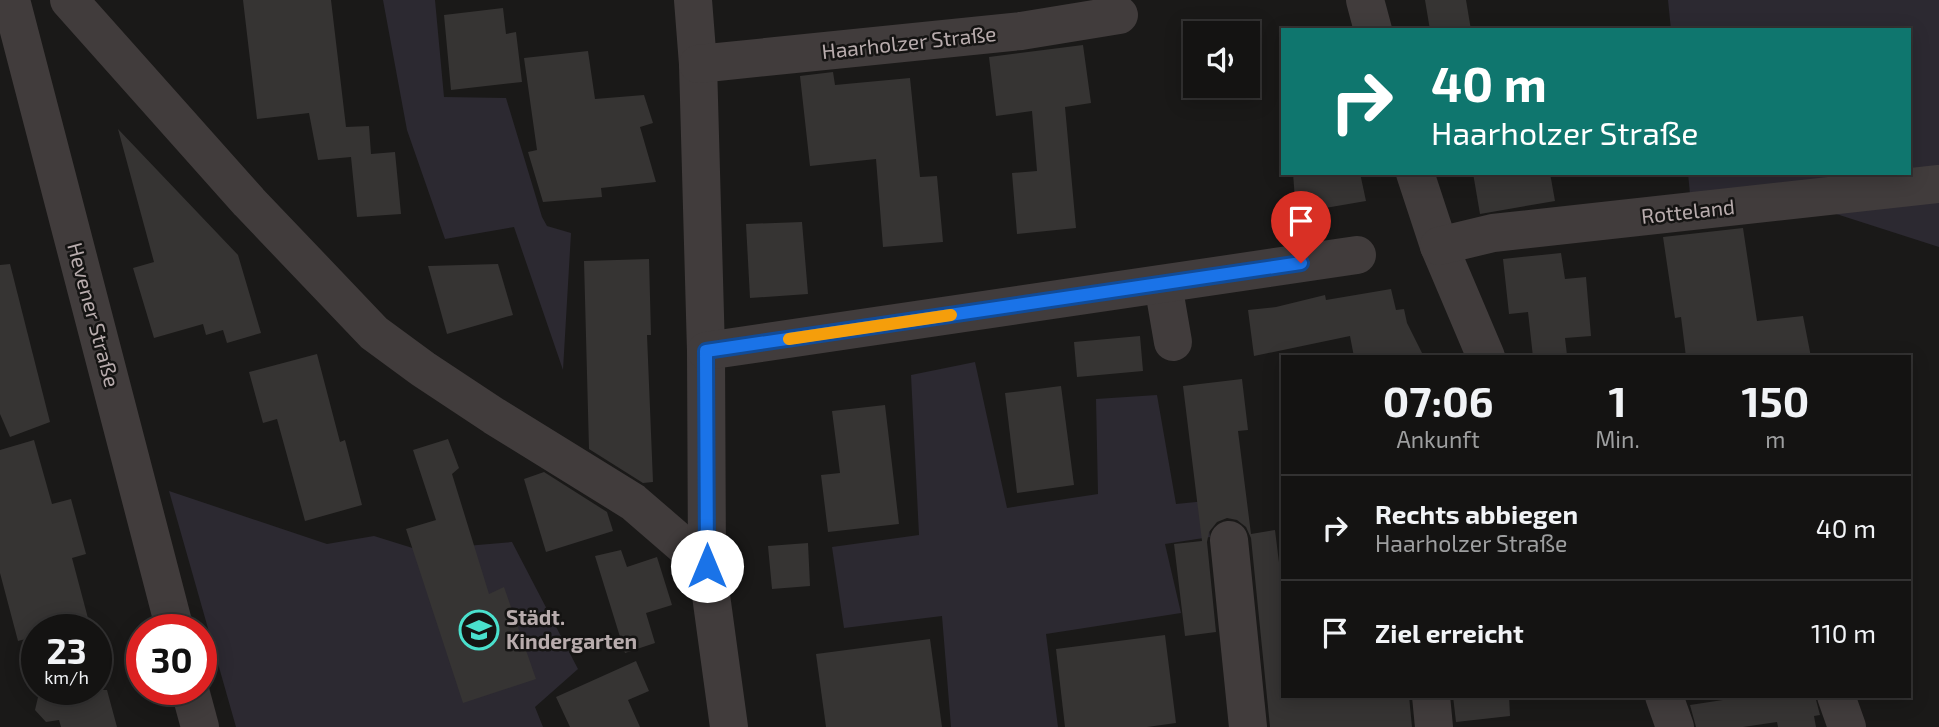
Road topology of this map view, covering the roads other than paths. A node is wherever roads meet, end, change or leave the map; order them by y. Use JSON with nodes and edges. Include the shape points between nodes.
{"nodes":[{"id":1,"x":11,"y":0,"type":"edge"},
{"id":2,"x":69,"y":0,"type":"edge"},
{"id":3,"x":693,"y":0,"type":"edge"},
{"id":4,"x":1365,"y":0,"type":"edge"},
{"id":5,"x":1119,"y":15,"type":"dead end"},
{"id":6,"x":1372,"y":28,"type":"edge"},
{"id":7,"x":698,"y":64,"type":"junction"},
{"id":8,"x":1416,"y":175,"type":"edge"},
{"id":9,"x":1939,"y":184,"type":"edge"},
{"id":10,"x":1439,"y":246,"type":"junction"},
{"id":11,"x":1357,"y":255,"type":"dead end"},
{"id":12,"x":1163,"y":284,"type":"junction"},
{"id":13,"x":1173,"y":342,"type":"dead end"},
{"id":14,"x":706,"y":351,"type":"junction"},
{"id":15,"x":1485,"y":355,"type":"edge"},
{"id":16,"x":1229,"y":540,"type":"dead end"},
{"id":17,"x":707,"y":566,"type":"junction"},
{"id":18,"x":171,"y":614,"type":"edge"},
{"id":19,"x":1432,"y":698,"type":"edge"},
{"id":20,"x":1665,"y":698,"type":"edge"},
{"id":21,"x":1837,"y":698,"type":"edge"},
{"id":22,"x":194,"y":705,"type":"edge"},
{"id":23,"x":200,"y":727,"type":"edge"},
{"id":24,"x":729,"y":727,"type":"edge"},
{"id":25,"x":1248,"y":727,"type":"edge"},
{"id":26,"x":1434,"y":727,"type":"edge"},
{"id":27,"x":1675,"y":727,"type":"edge"},
{"id":28,"x":1847,"y":727,"type":"edge"}],
"edges":[{"from":1,"to":18,"type":"street","name":"Hevener Straße"},
{"from":2,"to":17,"type":"street","via":[[249,202],[374,333],[494,416],[633,502]]},
{"from":3,"to":7,"type":"street"},
{"from":4,"to":6,"type":"street"},
{"from":5,"to":7,"type":"street","name":"Haarholzer Straße","via":[[1021,31]]},
{"from":7,"to":14,"type":"street"},
{"from":8,"to":10,"type":"street"},
{"from":9,"to":10,"type":"street","name":"Rotteland","via":[[1493,233]]},
{"from":10,"to":15,"type":"street"},
{"from":11,"to":12,"type":"street"},
{"from":12,"to":13,"type":"street"},
{"from":12,"to":14,"type":"street"},
{"from":14,"to":17,"type":"street"},
{"from":16,"to":25,"type":"street"},
{"from":17,"to":24,"type":"street"},
{"from":19,"to":26,"type":"street"},
{"from":20,"to":27,"type":"street"},
{"from":21,"to":28,"type":"street"},
{"from":22,"to":23,"type":"street"}]}
